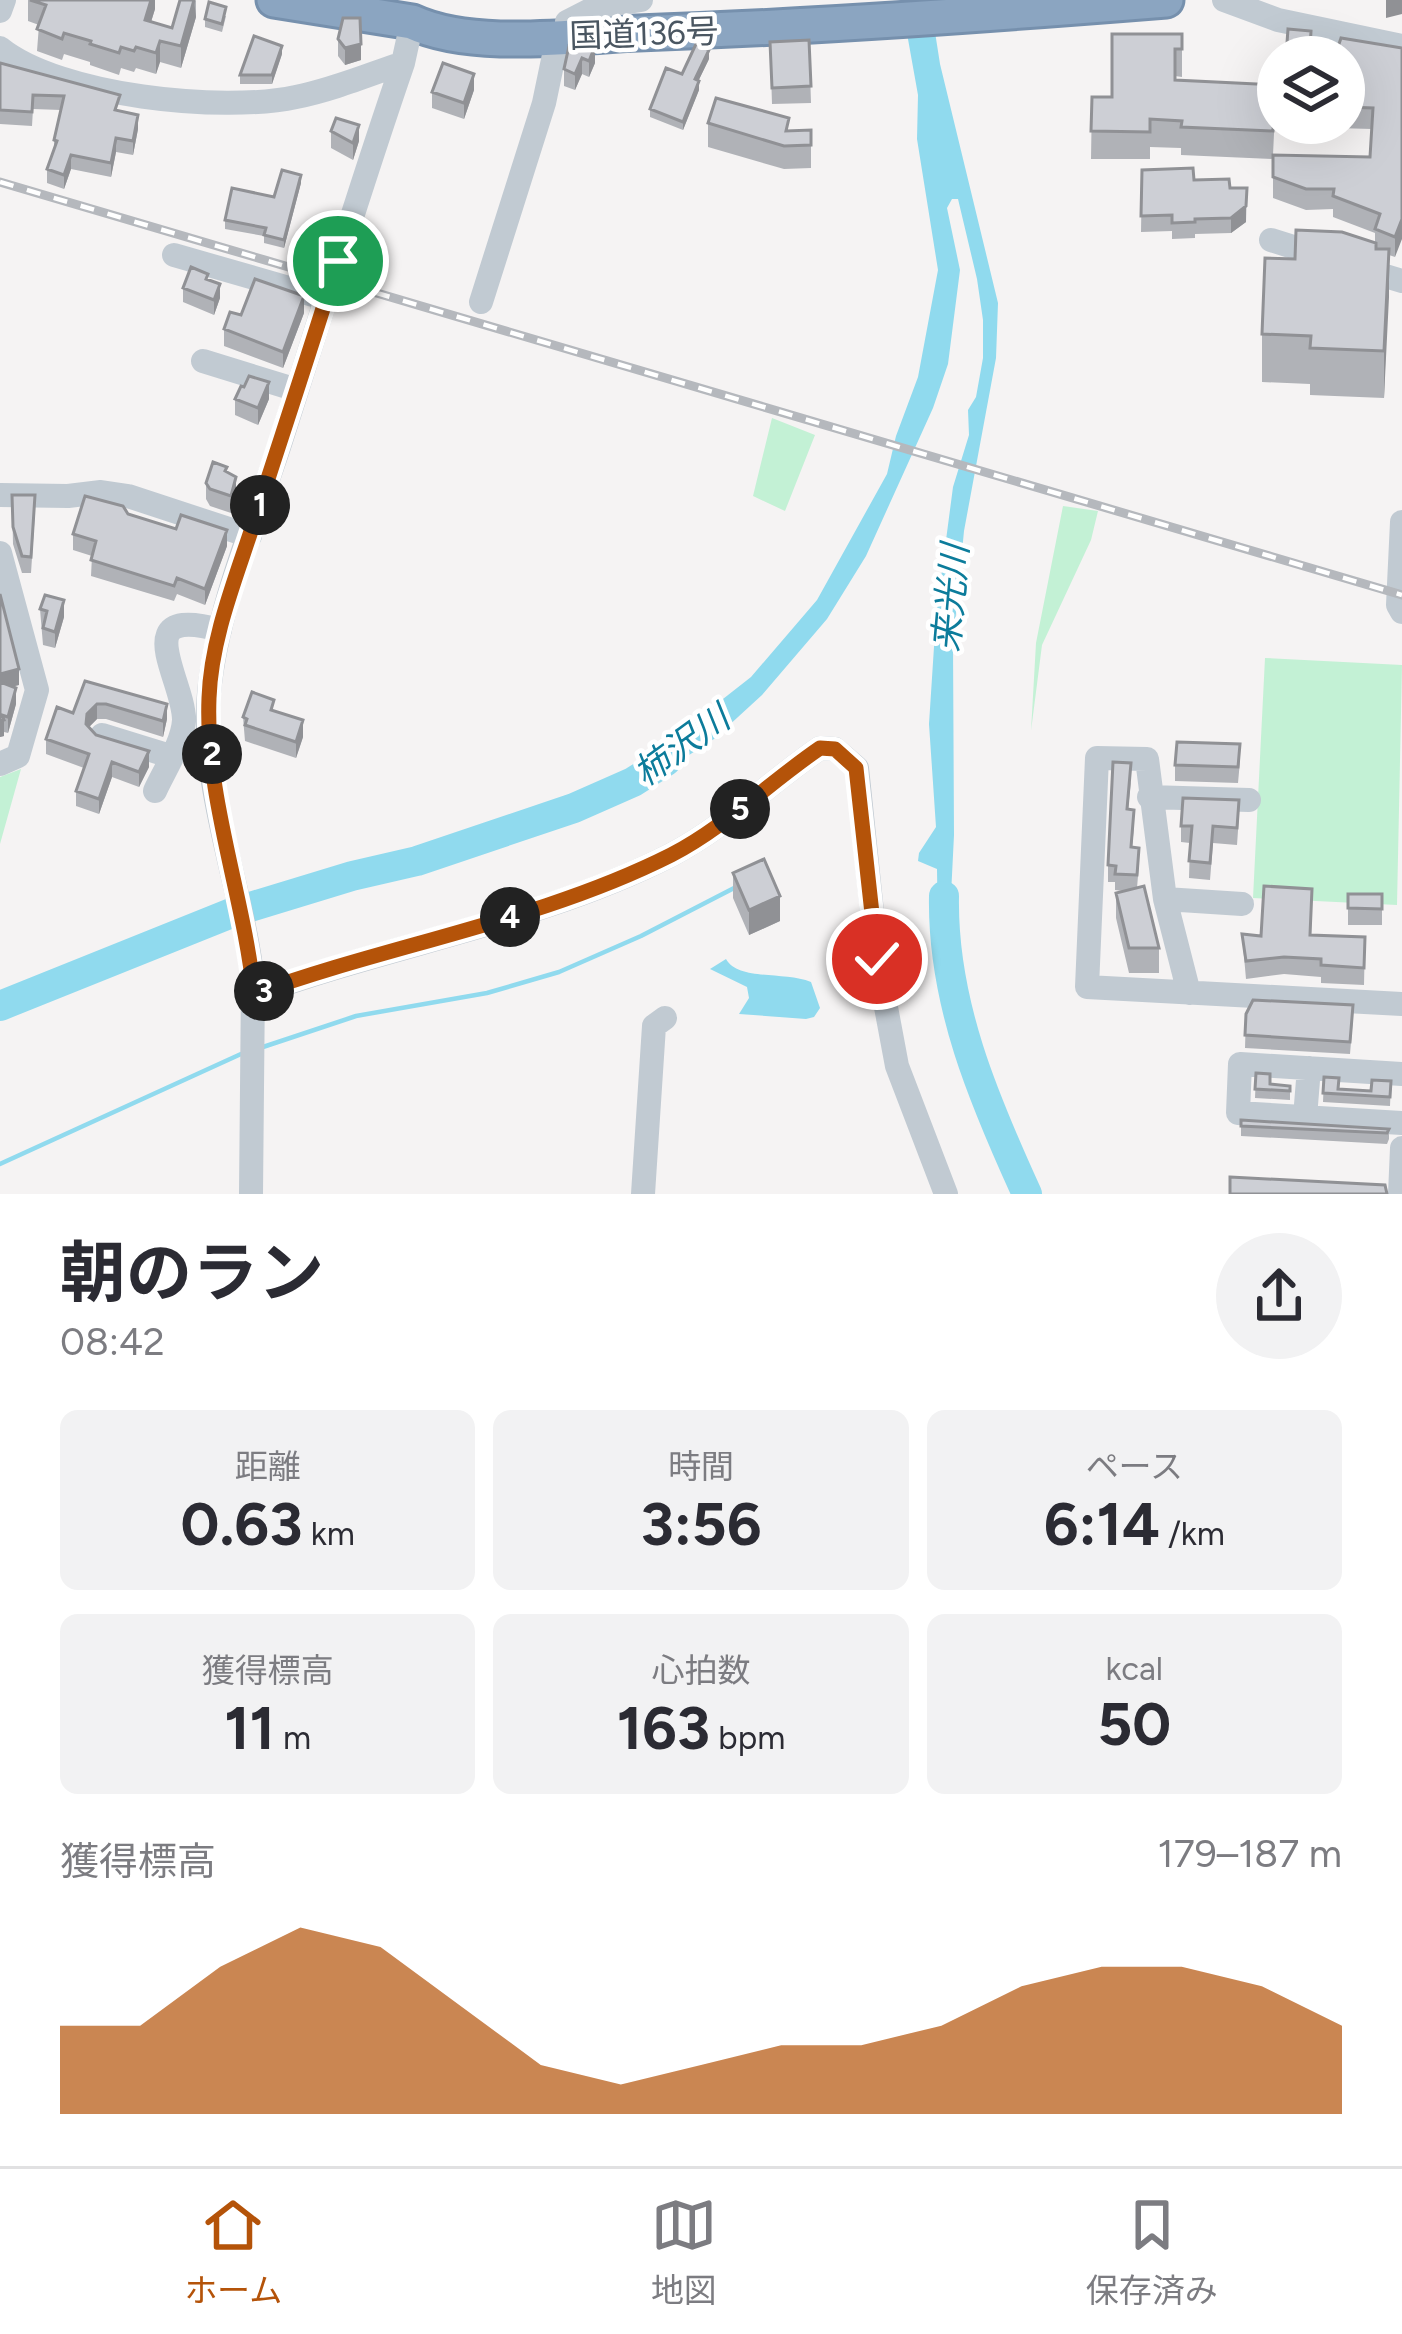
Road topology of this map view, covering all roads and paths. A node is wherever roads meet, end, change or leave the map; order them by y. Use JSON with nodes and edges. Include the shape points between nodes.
{"nodes":[{"id":1,"x":4,"y":0,"type":"edge"},
{"id":2,"x":637,"y":0,"type":"edge"},
{"id":3,"x":1166,"y":0,"type":"edge"},
{"id":4,"x":1224,"y":0,"type":"edge"},
{"id":5,"x":295,"y":2,"type":"edge"},
{"id":6,"x":1001,"y":6,"type":"edge"},
{"id":7,"x":0,"y":11,"type":"edge"},
{"id":8,"x":412,"y":22,"type":"junction"},
{"id":9,"x":562,"y":29,"type":"junction"},
{"id":10,"x":1402,"y":46,"type":"edge"},
{"id":11,"x":0,"y":47,"type":"edge"},
{"id":12,"x":403,"y":63,"type":"junction"},
{"id":13,"x":1271,"y":240,"type":"dead end"},
{"id":14,"x":174,"y":254,"type":"dead end"},
{"id":15,"x":1402,"y":281,"type":"edge"},
{"id":16,"x":326,"y":299,"type":"junction"},
{"id":17,"x":481,"y":302,"type":"dead end"},
{"id":18,"x":203,"y":361,"type":"dead end"},
{"id":19,"x":297,"y":390,"type":"junction"},
{"id":20,"x":0,"y":495,"type":"edge"},
{"id":21,"x":1402,"y":523,"type":"edge"},
{"id":22,"x":250,"y":536,"type":"junction"},
{"id":23,"x":0,"y":553,"type":"edge"},
{"id":24,"x":1401,"y":571,"type":"edge"},
{"id":25,"x":1402,"y":612,"type":"edge"},
{"id":26,"x":220,"y":629,"type":"junction"},
{"id":27,"x":102,"y":735,"type":"edge"},
{"id":28,"x":170,"y":756,"type":"junction"},
{"id":29,"x":0,"y":764,"type":"edge"},
{"id":30,"x":155,"y":791,"type":"dead end"},
{"id":31,"x":1149,"y":797,"type":"junction"},
{"id":32,"x":1249,"y":800,"type":"dead end"},
{"id":33,"x":1166,"y":899,"type":"junction"},
{"id":34,"x":1242,"y":904,"type":"dead end"},
{"id":35,"x":253,"y":988,"type":"junction"},
{"id":36,"x":1189,"y":993,"type":"junction"},
{"id":37,"x":1402,"y":1004,"type":"edge"},
{"id":38,"x":665,"y":1018,"type":"dead end"},
{"id":39,"x":1310,"y":1068,"type":"junction"},
{"id":40,"x":1402,"y":1074,"type":"edge"},
{"id":41,"x":1305,"y":1118,"type":"junction"},
{"id":42,"x":1402,"y":1124,"type":"edge"},
{"id":43,"x":1402,"y":1148,"type":"edge"},
{"id":44,"x":251,"y":1194,"type":"edge"},
{"id":45,"x":643,"y":1194,"type":"edge"},
{"id":46,"x":946,"y":1194,"type":"edge"},
{"id":47,"x":1400,"y":1194,"type":"edge"}],
"edges":[{"from":1,"to":7,"type":"street"},
{"from":2,"to":9,"type":"street","via":[[596,7]]},
{"from":3,"to":6,"type":"highway","name":"国道136号"},
{"from":4,"to":10,"type":"street"},
{"from":5,"to":8,"type":"highway","name":"国道136号"},
{"from":6,"to":9,"type":"highway","name":"国道136号"},
{"from":8,"to":9,"type":"highway","name":"国道136号","via":[[433,32]]},
{"from":8,"to":12,"type":"street"},
{"from":9,"to":17,"type":"street"},
{"from":11,"to":12,"type":"street","via":[[33,70],[73,83],[222,102],[296,97]]},
{"from":12,"to":16,"type":"street"},
{"from":13,"to":15,"type":"street"},
{"from":14,"to":16,"type":"street"},
{"from":16,"to":19,"type":"street"},
{"from":18,"to":19,"type":"street"},
{"from":19,"to":22,"type":"street"},
{"from":20,"to":22,"type":"street","via":[[128,496]]},
{"from":21,"to":24,"type":"street"},
{"from":22,"to":26,"type":"street"},
{"from":23,"to":29,"type":"street","via":[[37,690],[18,756]]},
{"from":24,"to":25,"type":"street"},
{"from":26,"to":28,"type":"street","via":[[184,624],[166,640],[184,719]]},
{"from":26,"to":35,"type":"street","via":[[210,739]]},
{"from":27,"to":28,"type":"street"},
{"from":28,"to":30,"type":"street"},
{"from":31,"to":32,"type":"street"},
{"from":31,"to":33,"type":"street"},
{"from":31,"to":36,"type":"street","via":[[1147,759],[1097,758],[1087,986]]},
{"from":33,"to":34,"type":"street"},
{"from":33,"to":36,"type":"street"},
{"from":35,"to":44,"type":"street"},
{"from":35,"to":46,"type":"street","via":[[493,923],[624,876],[692,842],[820,748],[835,749],[856,768],[897,1066]]},
{"from":36,"to":37,"type":"street"},
{"from":38,"to":45,"type":"street","via":[[654,1026]]},
{"from":39,"to":40,"type":"street"},
{"from":39,"to":41,"type":"street"},
{"from":39,"to":41,"type":"street","via":[[1240,1064],[1238,1113]]},
{"from":41,"to":42,"type":"street"},
{"from":43,"to":47,"type":"street"}]}
